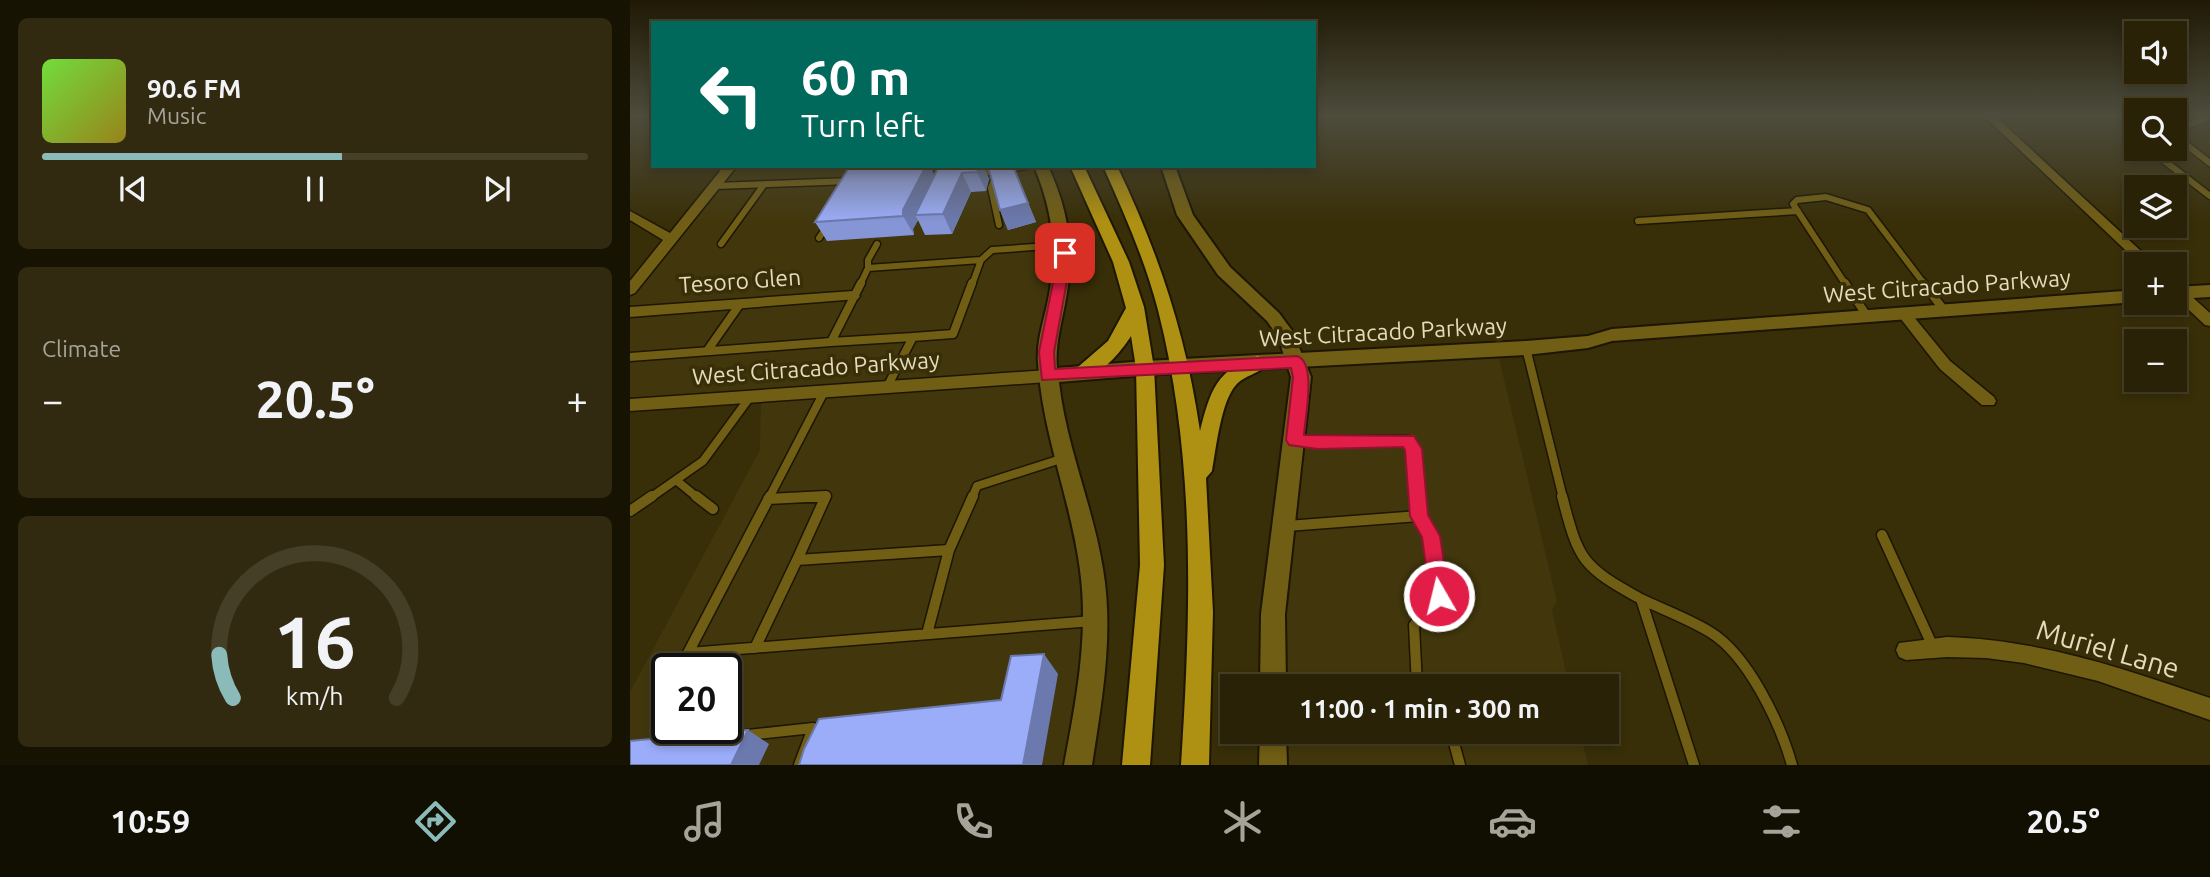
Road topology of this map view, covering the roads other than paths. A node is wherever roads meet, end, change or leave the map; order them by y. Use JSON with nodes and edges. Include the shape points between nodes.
{"nodes":[{"id":1,"x":2026,"y":151,"type":"edge"},
{"id":2,"x":2194,"y":151,"type":"edge"},
{"id":3,"x":2165,"y":161,"type":"edge"},
{"id":4,"x":2210,"y":163,"type":"edge"},
{"id":5,"x":729,"y":168,"type":"edge"},
{"id":6,"x":1018,"y":168,"type":"edge"},
{"id":7,"x":1042,"y":168,"type":"edge"},
{"id":8,"x":1078,"y":168,"type":"edge"},
{"id":9,"x":1111,"y":168,"type":"edge"},
{"id":10,"x":1169,"y":168,"type":"edge"},
{"id":11,"x":998,"y":173,"type":"junction"},
{"id":12,"x":972,"y":175,"type":"edge"},
{"id":13,"x":715,"y":186,"type":"junction"},
{"id":14,"x":763,"y":186,"type":"junction"},
{"id":15,"x":848,"y":192,"type":"edge"},
{"id":16,"x":2210,"y":196,"type":"edge"},
{"id":17,"x":1798,"y":211,"type":"junction"},
{"id":18,"x":630,"y":215,"type":"edge"},
{"id":19,"x":834,"y":215,"type":"edge"},
{"id":20,"x":1638,"y":221,"type":"dead end"},
{"id":21,"x":999,"y":225,"type":"edge"},
{"id":22,"x":819,"y":238,"type":"dead end"},
{"id":23,"x":671,"y":239,"type":"junction"},
{"id":24,"x":721,"y":244,"type":"dead end"},
{"id":25,"x":877,"y":244,"type":"dead end"},
{"id":26,"x":1065,"y":245,"type":"junction"},
{"id":27,"x":2135,"y":252,"type":"edge"},
{"id":28,"x":981,"y":260,"type":"junction"},
{"id":29,"x":868,"y":268,"type":"junction"},
{"id":30,"x":630,"y":290,"type":"edge"},
{"id":31,"x":2210,"y":290,"type":"edge"},
{"id":32,"x":2187,"y":291,"type":"edge"},
{"id":33,"x":853,"y":296,"type":"junction"},
{"id":34,"x":2124,"y":297,"type":"edge"},
{"id":35,"x":2187,"y":301,"type":"edge"},
{"id":36,"x":740,"y":304,"type":"junction"},
{"id":37,"x":1135,"y":307,"type":"junction"},
{"id":38,"x":1944,"y":310,"type":"junction"},
{"id":39,"x":630,"y":312,"type":"edge"},
{"id":40,"x":1903,"y":314,"type":"junction"},
{"id":41,"x":1867,"y":316,"type":"junction"},
{"id":42,"x":2210,"y":321,"type":"edge"},
{"id":43,"x":914,"y":337,"type":"junction"},
{"id":44,"x":831,"y":342,"type":"junction"},
{"id":45,"x":1526,"y":348,"type":"junction"},
{"id":46,"x":707,"y":351,"type":"junction"},
{"id":47,"x":630,"y":356,"type":"edge"},
{"id":48,"x":1297,"y":362,"type":"junction"},
{"id":49,"x":1258,"y":363,"type":"junction"},
{"id":50,"x":1182,"y":366,"type":"junction"},
{"id":51,"x":1145,"y":368,"type":"junction"},
{"id":52,"x":1082,"y":373,"type":"junction"},
{"id":53,"x":1048,"y":376,"type":"junction"},
{"id":54,"x":887,"y":387,"type":"junction"},
{"id":55,"x":824,"y":392,"type":"junction"},
{"id":56,"x":750,"y":397,"type":"junction"},
{"id":57,"x":1988,"y":401,"type":"dead end"},
{"id":58,"x":630,"y":405,"type":"edge"},
{"id":59,"x":1295,"y":440,"type":"junction"},
{"id":60,"x":1064,"y":458,"type":"junction"},
{"id":61,"x":676,"y":480,"type":"junction"},
{"id":62,"x":1197,"y":485,"type":"junction"},
{"id":63,"x":768,"y":499,"type":"junction"},
{"id":64,"x":713,"y":509,"type":"dead end"},
{"id":65,"x":630,"y":511,"type":"edge"},
{"id":66,"x":1419,"y":516,"type":"junction"},
{"id":67,"x":1284,"y":526,"type":"junction"},
{"id":68,"x":1882,"y":535,"type":"dead end"},
{"id":69,"x":948,"y":550,"type":"junction"},
{"id":70,"x":797,"y":560,"type":"junction"},
{"id":71,"x":1641,"y":599,"type":"junction"},
{"id":72,"x":1096,"y":621,"type":"junction"},
{"id":73,"x":927,"y":634,"type":"junction"},
{"id":74,"x":1933,"y":647,"type":"junction"},
{"id":75,"x":755,"y":648,"type":"junction"},
{"id":76,"x":1906,"y":650,"type":"dead end"},
{"id":77,"x":1273,"y":674,"type":"edge"},
{"id":78,"x":1416,"y":674,"type":"edge"},
{"id":79,"x":2210,"y":709,"type":"edge"},
{"id":80,"x":826,"y":727,"type":"edge"},
{"id":81,"x":813,"y":728,"type":"junction"},
{"id":82,"x":742,"y":735,"type":"edge"},
{"id":83,"x":1273,"y":744,"type":"edge"},
{"id":84,"x":1455,"y":744,"type":"edge"},
{"id":85,"x":799,"y":765,"type":"edge"},
{"id":86,"x":1078,"y":765,"type":"edge"},
{"id":87,"x":1136,"y":765,"type":"edge"},
{"id":88,"x":1195,"y":765,"type":"edge"},
{"id":89,"x":1273,"y":765,"type":"edge"},
{"id":90,"x":1461,"y":765,"type":"edge"},
{"id":91,"x":1694,"y":765,"type":"edge"},
{"id":92,"x":1792,"y":765,"type":"edge"}],
"edges":[{"from":1,"to":27,"type":"street"},
{"from":2,"to":4,"type":"lane"},
{"from":3,"to":16,"type":"lane"},
{"from":5,"to":13,"type":"street"},
{"from":6,"to":11,"type":"lane"},
{"from":7,"to":26,"type":"street","via":[[1059,212]]},
{"from":8,"to":37,"type":"highway","via":[[1119,256]]},
{"from":9,"to":50,"type":"highway","via":[[1147,249]]},
{"from":10,"to":48,"type":"street","via":[[1192,226],[1224,271],[1273,317]]},
{"from":11,"to":12,"type":"lane"},
{"from":11,"to":21,"type":"lane","via":[[990,188]]},
{"from":13,"to":14,"type":"lane"},
{"from":13,"to":23,"type":"street"},
{"from":14,"to":15,"type":"lane","via":[[855,181]]},
{"from":14,"to":24,"type":"lane"},
{"from":17,"to":20,"type":"lane"},
{"from":17,"to":38,"type":"lane","via":[[1793,204],[1811,197],[1868,210]]},
{"from":17,"to":41,"type":"lane"},
{"from":18,"to":23,"type":"street"},
{"from":19,"to":22,"type":"lane"},
{"from":23,"to":30,"type":"street"},
{"from":25,"to":29,"type":"lane"},
{"from":26,"to":28,"type":"lane","via":[[992,250]]},
{"from":26,"to":53,"type":"street","via":[[1046,352]]},
{"from":28,"to":29,"type":"lane"},
{"from":28,"to":43,"type":"lane","via":[[953,334]]},
{"from":29,"to":33,"type":"lane"},
{"from":31,"to":32,"type":"street"},
{"from":33,"to":36,"type":"street","name":"Tesoro Glen"},
{"from":33,"to":44,"type":"lane"},
{"from":34,"to":38,"type":"street","name":"West Citracado Parkway"},
{"from":35,"to":42,"type":"street"},
{"from":36,"to":39,"type":"street","name":"Tesoro Glen"},
{"from":36,"to":46,"type":"lane"},
{"from":37,"to":51,"type":"highway"},
{"from":37,"to":52,"type":"highway","via":[[1122,340]]},
{"from":38,"to":40,"type":"street","name":"West Citracado Parkway"},
{"from":40,"to":41,"type":"street","name":"West Citracado Parkway"},
{"from":40,"to":57,"type":"street","via":[[1945,365]]},
{"from":41,"to":45,"type":"street","name":"West Citracado Parkway","via":[[1612,335]]},
{"from":43,"to":44,"type":"lane"},
{"from":43,"to":54,"type":"lane"},
{"from":44,"to":46,"type":"lane"},
{"from":45,"to":48,"type":"street","name":"West Citracado Parkway"},
{"from":45,"to":71,"type":"lane","via":[[1574,543],[1595,573]]},
{"from":46,"to":47,"type":"lane"},
{"from":48,"to":49,"type":"street","name":"West Citracado Parkway"},
{"from":48,"to":59,"type":"street","via":[[1301,377]]},
{"from":49,"to":50,"type":"street","name":"West Citracado Parkway"},
{"from":49,"to":62,"type":"highway","via":[[1230,378],[1219,394]]},
{"from":50,"to":51,"type":"street","name":"West Citracado Parkway"},
{"from":50,"to":62,"type":"highway"},
{"from":51,"to":52,"type":"street","name":"West Citracado Parkway"},
{"from":51,"to":87,"type":"highway","via":[[1153,565]]},
{"from":52,"to":53,"type":"street","name":"West Citracado Parkway"},
{"from":53,"to":54,"type":"street","name":"West Citracado Parkway"},
{"from":53,"to":60,"type":"street"},
{"from":54,"to":55,"type":"street","name":"West Citracado Parkway"},
{"from":55,"to":56,"type":"street","name":"West Citracado Parkway"},
{"from":55,"to":63,"type":"lane"},
{"from":56,"to":58,"type":"street","name":"West Citracado Parkway"},
{"from":56,"to":61,"type":"lane","via":[[703,461]]},
{"from":59,"to":66,"type":"lane","via":[[1408,440],[1414,449]]},
{"from":59,"to":67,"type":"street"},
{"from":60,"to":69,"type":"lane","via":[[977,486]]},
{"from":60,"to":72,"type":"street","via":[[1088,544]]},
{"from":61,"to":64,"type":"lane"},
{"from":61,"to":65,"type":"lane"},
{"from":62,"to":88,"type":"highway","via":[[1202,663]]},
{"from":63,"to":70,"type":"lane","via":[[825,496]]},
{"from":63,"to":75,"type":"lane","via":[[688,653]]},
{"from":66,"to":67,"type":"lane"},
{"from":66,"to":78,"type":"lane","via":[[1431,536],[1439,596],[1414,625]]},
{"from":67,"to":77,"type":"street","via":[[1273,614]]},
{"from":68,"to":74,"type":"lane"},
{"from":69,"to":70,"type":"lane"},
{"from":69,"to":73,"type":"lane"},
{"from":70,"to":75,"type":"lane"},
{"from":71,"to":91,"type":"lane"},
{"from":71,"to":92,"type":"lane","via":[[1711,632],[1736,653],[1783,734]]},
{"from":72,"to":73,"type":"lane"},
{"from":72,"to":86,"type":"street"},
{"from":73,"to":75,"type":"lane"},
{"from":74,"to":76,"type":"street","name":"Muriel Lane"},
{"from":74,"to":79,"type":"street","name":"Muriel Lane","via":[[1994,647],[2076,663]]},
{"from":80,"to":81,"type":"lane"},
{"from":81,"to":82,"type":"lane"},
{"from":81,"to":85,"type":"lane"},
{"from":83,"to":89,"type":"street"},
{"from":84,"to":90,"type":"lane"}]}
